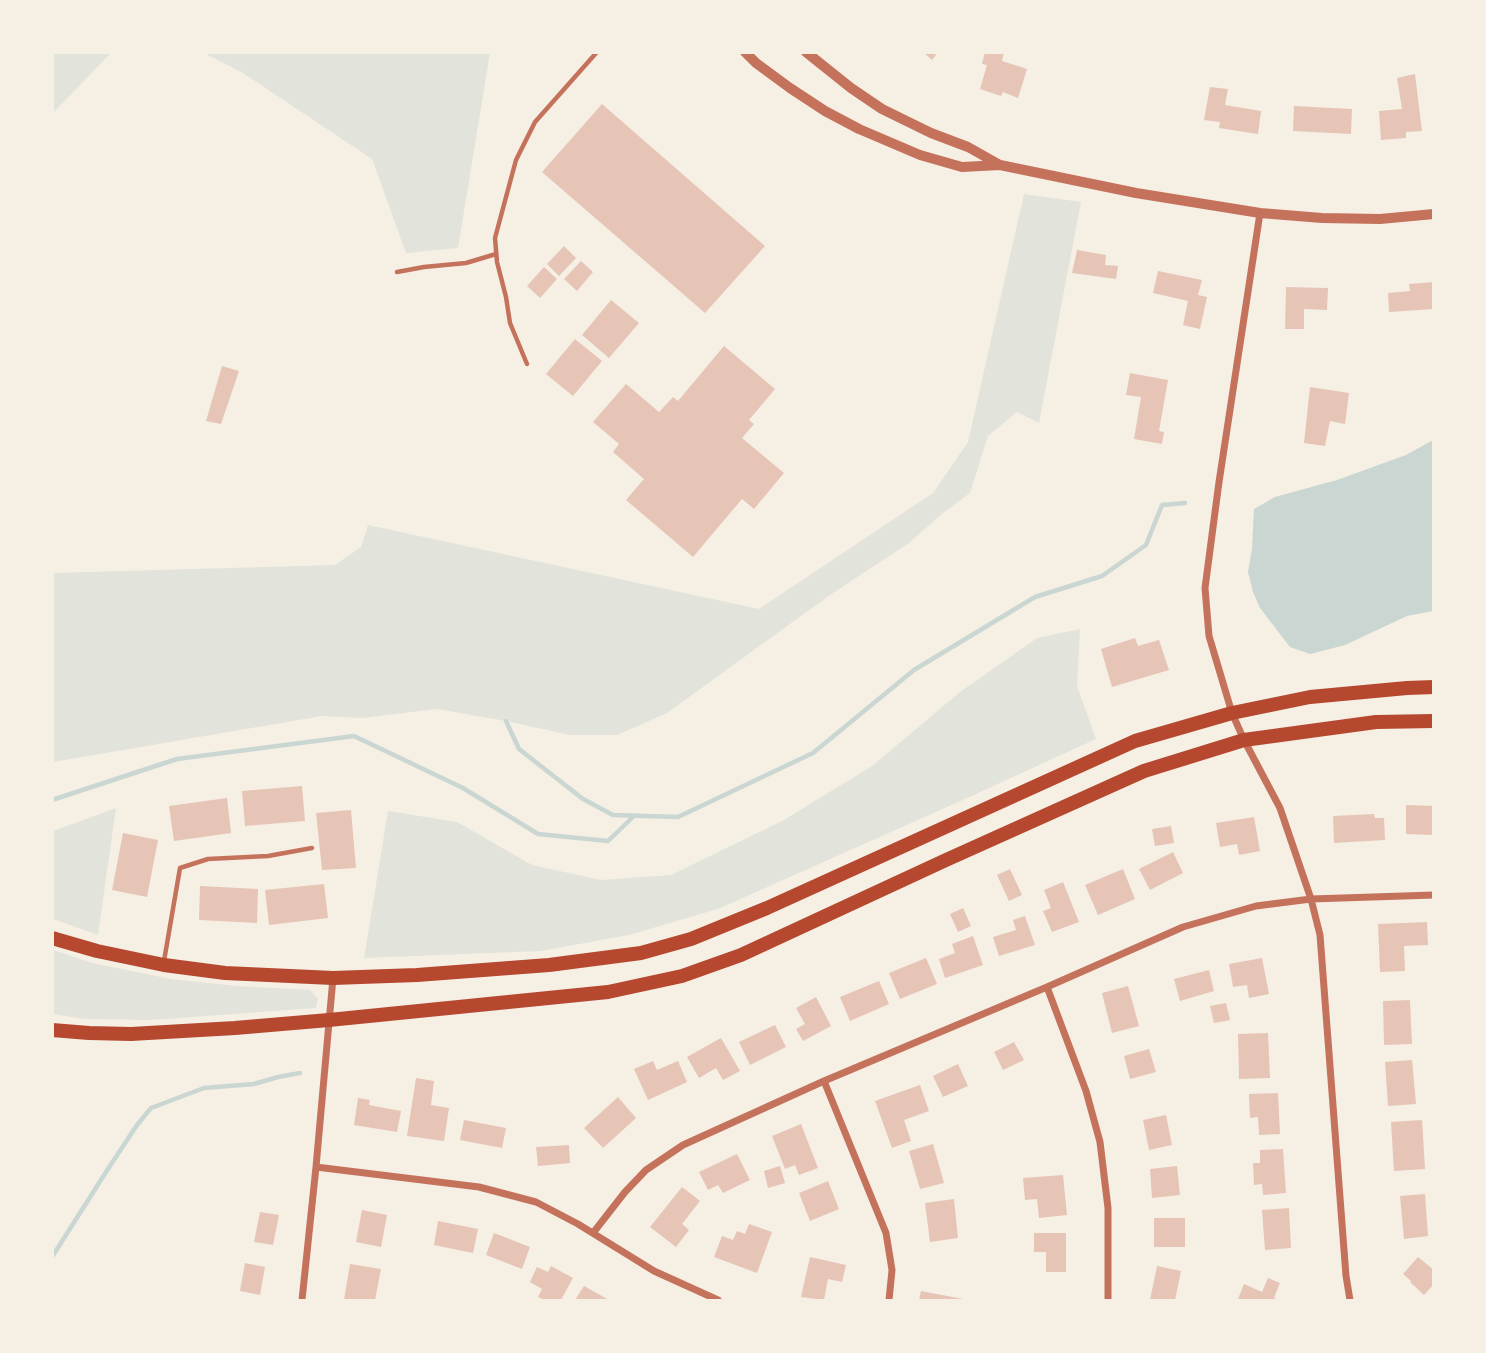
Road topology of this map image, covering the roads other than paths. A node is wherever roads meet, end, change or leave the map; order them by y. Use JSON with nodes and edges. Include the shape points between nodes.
{"nodes":[{"id":1,"x":597,"y":52,"type":"edge"},
{"id":2,"x":745,"y":52,"type":"edge"},
{"id":3,"x":806,"y":52,"type":"edge"},
{"id":4,"x":1000,"y":165,"type":"junction"},
{"id":5,"x":1260,"y":213,"type":"junction"},
{"id":6,"x":1433,"y":214,"type":"edge"},
{"id":7,"x":496,"y":254,"type":"junction"},
{"id":8,"x":397,"y":272,"type":"dead end"},
{"id":9,"x":527,"y":364,"type":"dead end"},
{"id":10,"x":1433,"y":687,"type":"edge"},
{"id":11,"x":1232,"y":713,"type":"junction"},
{"id":12,"x":1433,"y":722,"type":"edge"},
{"id":13,"x":1244,"y":740,"type":"junction"},
{"id":14,"x":312,"y":848,"type":"dead end"},
{"id":15,"x":1433,"y":895,"type":"edge"},
{"id":16,"x":1311,"y":899,"type":"junction"},
{"id":17,"x":52,"y":938,"type":"edge"},
{"id":18,"x":164,"y":965,"type":"junction"},
{"id":19,"x":333,"y":978,"type":"junction"},
{"id":20,"x":1047,"y":987,"type":"junction"},
{"id":21,"x":329,"y":1020,"type":"junction"},
{"id":22,"x":52,"y":1030,"type":"edge"},
{"id":23,"x":824,"y":1081,"type":"junction"},
{"id":24,"x":316,"y":1167,"type":"junction"},
{"id":25,"x":593,"y":1233,"type":"junction"},
{"id":26,"x":302,"y":1300,"type":"edge"},
{"id":27,"x":718,"y":1300,"type":"edge"},
{"id":28,"x":889,"y":1300,"type":"edge"},
{"id":29,"x":1108,"y":1300,"type":"edge"},
{"id":30,"x":1349,"y":1300,"type":"edge"}],
"edges":[{"from":1,"to":7,"type":"lane","via":[[535,122],[520,151],[495,239]]},
{"from":2,"to":4,"type":"street","via":[[825,111],[889,143],[962,167]]},
{"from":3,"to":4,"type":"street","via":[[882,109]]},
{"from":4,"to":5,"type":"street"},
{"from":5,"to":6,"type":"street","via":[[1380,219]]},
{"from":5,"to":11,"type":"street","via":[[1205,587],[1209,636]]},
{"from":7,"to":8,"type":"lane"},
{"from":7,"to":9,"type":"lane","via":[[510,323]]},
{"from":10,"to":11,"type":"main road","via":[[1310,697]]},
{"from":11,"to":13,"type":"street"},
{"from":11,"to":19,"type":"main road","via":[[1135,741],[691,939],[642,953],[549,965]]},
{"from":12,"to":13,"type":"main road","via":[[1376,722]]},
{"from":13,"to":16,"type":"street","via":[[1280,808]]},
{"from":13,"to":21,"type":"main road","via":[[1144,771],[741,956],[682,976],[608,992]]},
{"from":14,"to":18,"type":"lane","via":[[208,859],[180,868]]},
{"from":15,"to":16,"type":"street"},
{"from":16,"to":20,"type":"street","via":[[1256,906],[1183,926]]},
{"from":16,"to":30,"type":"street","via":[[1320,935]]},
{"from":17,"to":18,"type":"main road"},
{"from":18,"to":19,"type":"main road"},
{"from":19,"to":21,"type":"street"},
{"from":20,"to":23,"type":"street"},
{"from":20,"to":29,"type":"street","via":[[1100,1142],[1108,1208]]},
{"from":21,"to":22,"type":"main road","via":[[131,1034]]},
{"from":21,"to":24,"type":"street"},
{"from":23,"to":25,"type":"street","via":[[683,1145],[646,1170]]},
{"from":23,"to":28,"type":"street","via":[[886,1233],[892,1270]]},
{"from":24,"to":25,"type":"street","via":[[479,1187],[536,1202]]},
{"from":24,"to":26,"type":"street"},
{"from":25,"to":27,"type":"street","via":[[654,1270]]}]}
